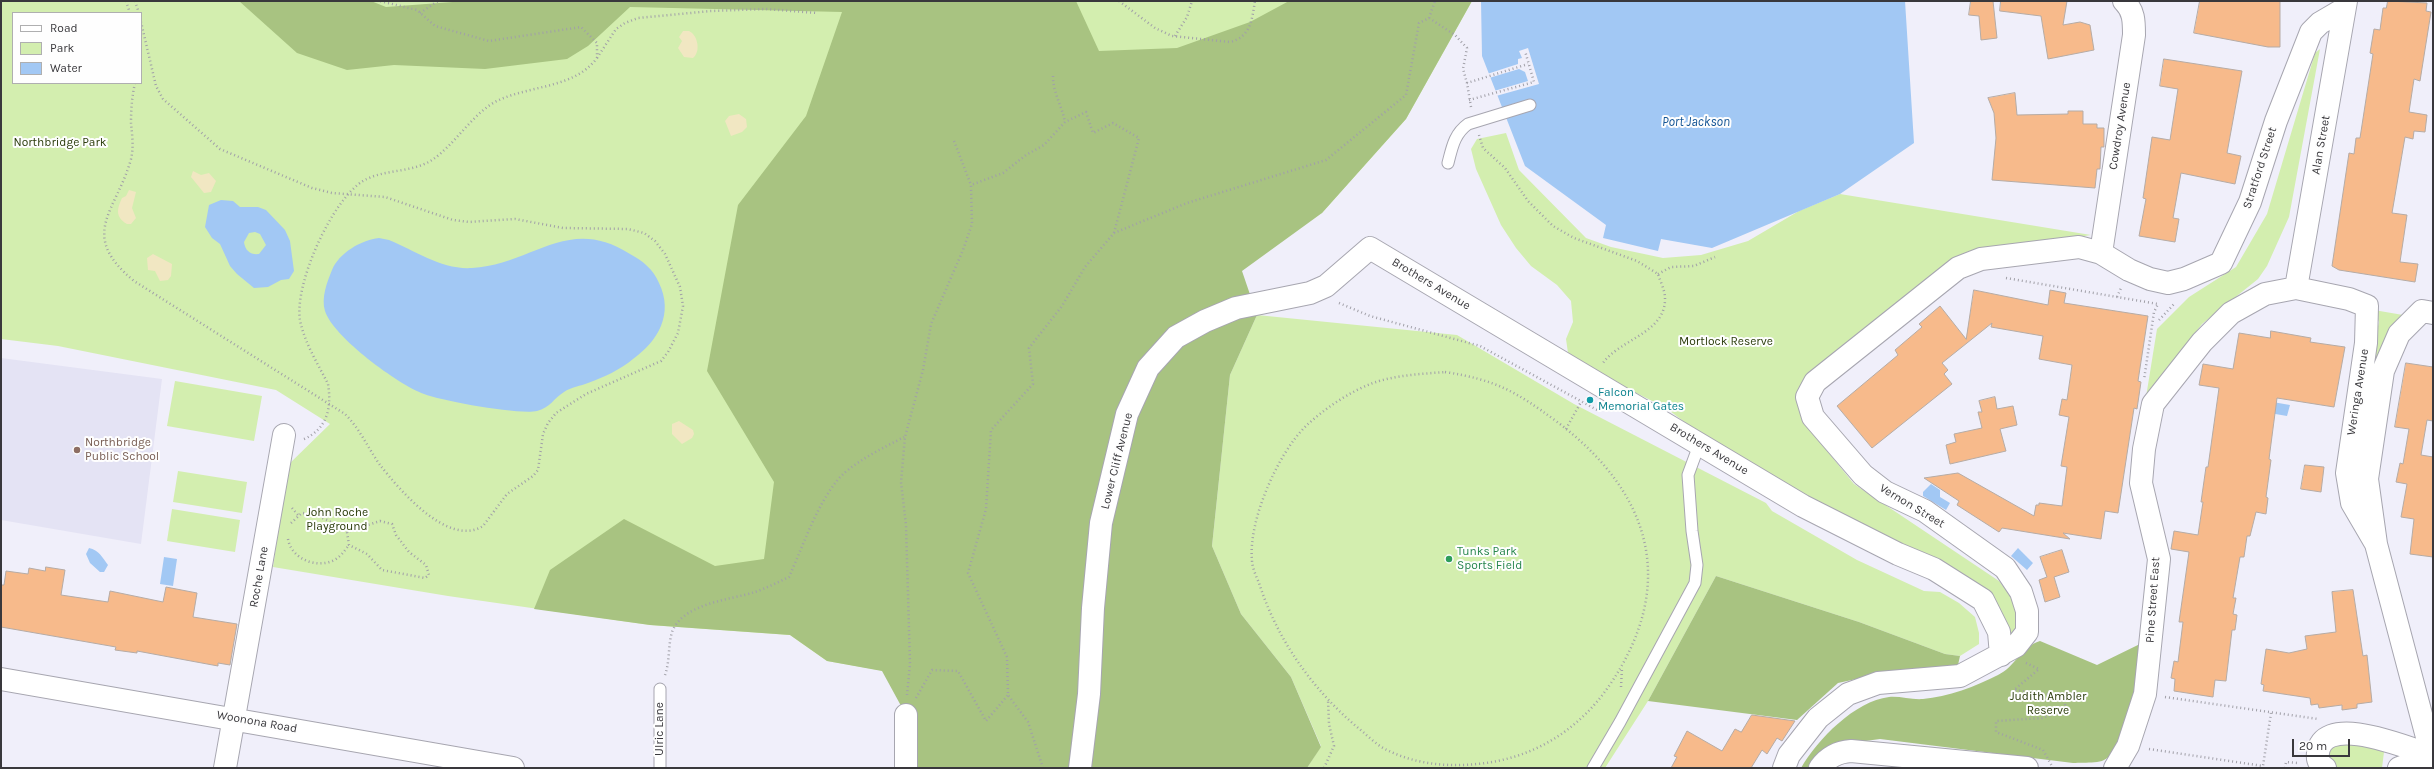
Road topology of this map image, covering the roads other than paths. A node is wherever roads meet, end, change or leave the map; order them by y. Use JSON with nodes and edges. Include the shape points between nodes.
{"nodes":[{"id":1,"x":2124,"y":1,"type":"edge"},
{"id":2,"x":2345,"y":5,"type":"edge"},
{"id":3,"x":1530,"y":105,"type":"dead end"},
{"id":4,"x":1448,"y":163,"type":"dead end"},
{"id":5,"x":1370,"y":248,"type":"joint"},
{"id":6,"x":2101,"y":253,"type":"junction"},
{"id":7,"x":2296,"y":288,"type":"junction"},
{"id":8,"x":2428,"y":312,"type":"edge"},
{"id":9,"x":283,"y":442,"type":"road end"},
{"id":10,"x":1699,"y":445,"type":"junction"},
{"id":11,"x":2376,"y":544,"type":"junction"},
{"id":12,"x":2001,"y":654,"type":"junction"},
{"id":13,"x":1,"y":679,"type":"edge"},
{"id":14,"x":660,"y":689,"type":"road end"},
{"id":15,"x":906,"y":715,"type":"road end"},
{"id":16,"x":234,"y":718,"type":"junction"},
{"id":17,"x":2433,"y":756,"type":"edge"},
{"id":18,"x":225,"y":768,"type":"edge"},
{"id":19,"x":512,"y":768,"type":"edge"},
{"id":20,"x":660,"y":768,"type":"edge"},
{"id":21,"x":906,"y":768,"type":"edge"},
{"id":22,"x":1080,"y":768,"type":"edge"},
{"id":23,"x":1593,"y":768,"type":"edge"},
{"id":24,"x":1784,"y":768,"type":"edge"},
{"id":25,"x":1820,"y":768,"type":"edge"},
{"id":26,"x":2027,"y":768,"type":"edge"},
{"id":27,"x":2116,"y":768,"type":"edge"},
{"id":28,"x":2325,"y":768,"type":"edge"},
{"id":29,"x":2399,"y":768,"type":"edge"}],
"edges":[{"from":1,"to":6,"type":"street","name":"Cowdroy Avenue","via":[[2130,7],[2134,20],[2134,35]]},
{"from":2,"to":6,"type":"street","name":"Stratford Street","via":[[2320,22],[2311,32],[2276,121],[2250,202],[2221,263],[2168,283],[2129,270]]},
{"from":2,"to":7,"type":"street","name":"Alan Street"},
{"from":3,"to":4,"type":"lane","via":[[1475,122],[1460,130],[1454,140]]},
{"from":5,"to":10,"type":"street","name":"Brothers Avenue","via":[[1653,415]]},
{"from":5,"to":22,"type":"street","name":"Lower Cliff Avenue","via":[[1326,286],[1310,293],[1236,308],[1176,336],[1148,368],[1127,414],[1101,523],[1093,608],[1089,694]]},
{"from":6,"to":12,"type":"street","name":"Vernon Street","via":[[2079,247],[1981,259],[1958,268],[1815,382],[1807,397],[1813,417],[1863,475],[1885,492],[1925,511],[2005,568],[2021,592],[2027,611],[2027,632],[2016,646]]},
{"from":7,"to":11,"type":"street","name":"Weringa Avenue","via":[[2349,299],[2367,306],[2366,343],[2346,473],[2352,503]]},
{"from":7,"to":27,"type":"street","name":"Pine Street East","via":[[2265,294],[2232,313],[2202,342],[2153,404],[2144,449],[2141,483],[2159,559],[2145,694],[2128,746]]},
{"from":8,"to":11,"type":"street","name":"Weringa Avenue","via":[[2399,334],[2383,371],[2367,479]]},
{"from":9,"to":16,"type":"street","name":"Roche Lane"},
{"from":10,"to":12,"type":"street","name":"Brothers Avenue","via":[[1804,506],[1898,554],[1934,568],[1983,600],[1999,632]]},
{"from":10,"to":23,"type":"lane","via":[[1688,475],[1697,565],[1695,583]]},
{"from":11,"to":17,"type":"street","name":"Weringa Avenue"},
{"from":12,"to":24,"type":"street","name":"Vernon Street","via":[[1960,676],[1878,683],[1848,694],[1818,718],[1789,755]]},
{"from":13,"to":16,"type":"street","name":"Woonona Road"},
{"from":14,"to":20,"type":"lane","name":"Ulric Lane"},
{"from":15,"to":21,"type":"street"},
{"from":16,"to":18,"type":"street","name":"Roche Lane"},
{"from":16,"to":19,"type":"street","name":"Woonona Road"},
{"from":17,"to":28,"type":"street","via":[[2388,740],[2336,733],[2327,736],[2320,745],[2318,759]]},
{"from":17,"to":29,"type":"street"},
{"from":25,"to":26,"type":"street","via":[[1838,752],[1851,751]]}]}
